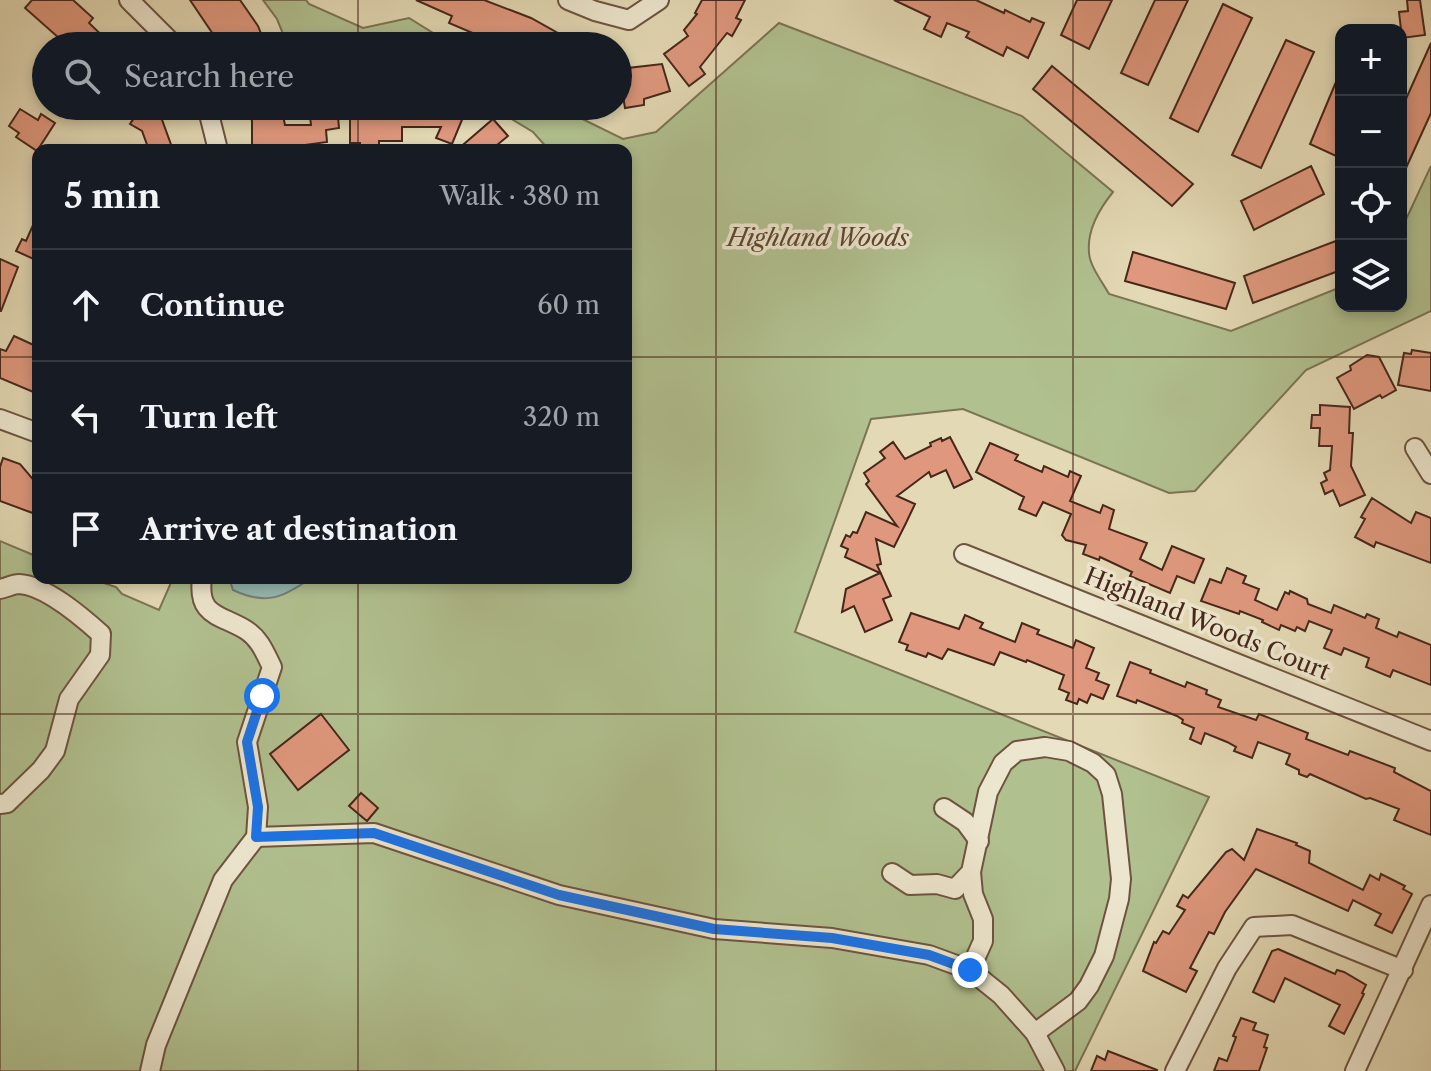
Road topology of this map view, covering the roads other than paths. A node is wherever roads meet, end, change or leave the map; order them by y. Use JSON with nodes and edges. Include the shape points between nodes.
{"nodes":[{"id":1,"x":129,"y":0,"type":"edge"},
{"id":2,"x":568,"y":0,"type":"edge"},
{"id":3,"x":659,"y":0,"type":"edge"},
{"id":4,"x":161,"y":32,"type":"edge"},
{"id":5,"x":210,"y":120,"type":"edge"},
{"id":6,"x":216,"y":144,"type":"edge"},
{"id":7,"x":0,"y":419,"type":"edge"},
{"id":8,"x":32,"y":431,"type":"edge"},
{"id":9,"x":1415,"y":448,"type":"dead end"},
{"id":10,"x":1431,"y":474,"type":"edge"},
{"id":11,"x":964,"y":554,"type":"dead end"},
{"id":12,"x":201,"y":584,"type":"edge"},
{"id":13,"x":0,"y":589,"type":"edge"},
{"id":14,"x":1431,"y":741,"type":"edge"},
{"id":15,"x":0,"y":804,"type":"edge"},
{"id":16,"x":944,"y":808,"type":"dead end"},
{"id":17,"x":256,"y":837,"type":"junction"},
{"id":18,"x":979,"y":841,"type":"junction"},
{"id":19,"x":971,"y":872,"type":"junction"},
{"id":20,"x":892,"y":873,"type":"dead end"},
{"id":21,"x":1431,"y":905,"type":"edge"},
{"id":22,"x":970,"y":970,"type":"junction"},
{"id":23,"x":1403,"y":970,"type":"junction"},
{"id":24,"x":1035,"y":1033,"type":"junction"},
{"id":25,"x":150,"y":1071,"type":"edge"},
{"id":26,"x":1055,"y":1071,"type":"edge"},
{"id":27,"x":1175,"y":1071,"type":"edge"},
{"id":28,"x":1355,"y":1071,"type":"edge"}],
"edges":[{"from":1,"to":4,"type":"street"},
{"from":2,"to":3,"type":"street","via":[[629,20]]},
{"from":5,"to":6,"type":"street"},
{"from":7,"to":8,"type":"street"},
{"from":9,"to":10,"type":"street"},
{"from":11,"to":14,"type":"street","name":"Highland Woods Court"},
{"from":12,"to":17,"type":"street","via":[[203,604],[259,641],[272,667],[247,742],[258,807]]},
{"from":13,"to":15,"type":"street","via":[[19,584],[43,591],[101,634],[100,655],[69,699],[55,751],[7,803]]},
{"from":16,"to":18,"type":"street","via":[[965,822]]},
{"from":17,"to":22,"type":"street","via":[[374,833],[559,895],[714,929],[832,938],[929,955]]},
{"from":17,"to":25,"type":"street","via":[[223,880]]},
{"from":18,"to":19,"type":"street"},
{"from":18,"to":24,"type":"street","via":[[988,792],[1003,763],[1017,751],[1069,751],[1106,775],[1121,879],[1107,946],[1078,1001]]},
{"from":19,"to":20,"type":"street","via":[[955,889],[910,885]]},
{"from":19,"to":22,"type":"street","via":[[983,941]]},
{"from":21,"to":23,"type":"street"},
{"from":22,"to":24,"type":"street"},
{"from":23,"to":27,"type":"street","via":[[1292,925],[1254,927]]},
{"from":23,"to":28,"type":"street"},
{"from":24,"to":26,"type":"street"}]}
